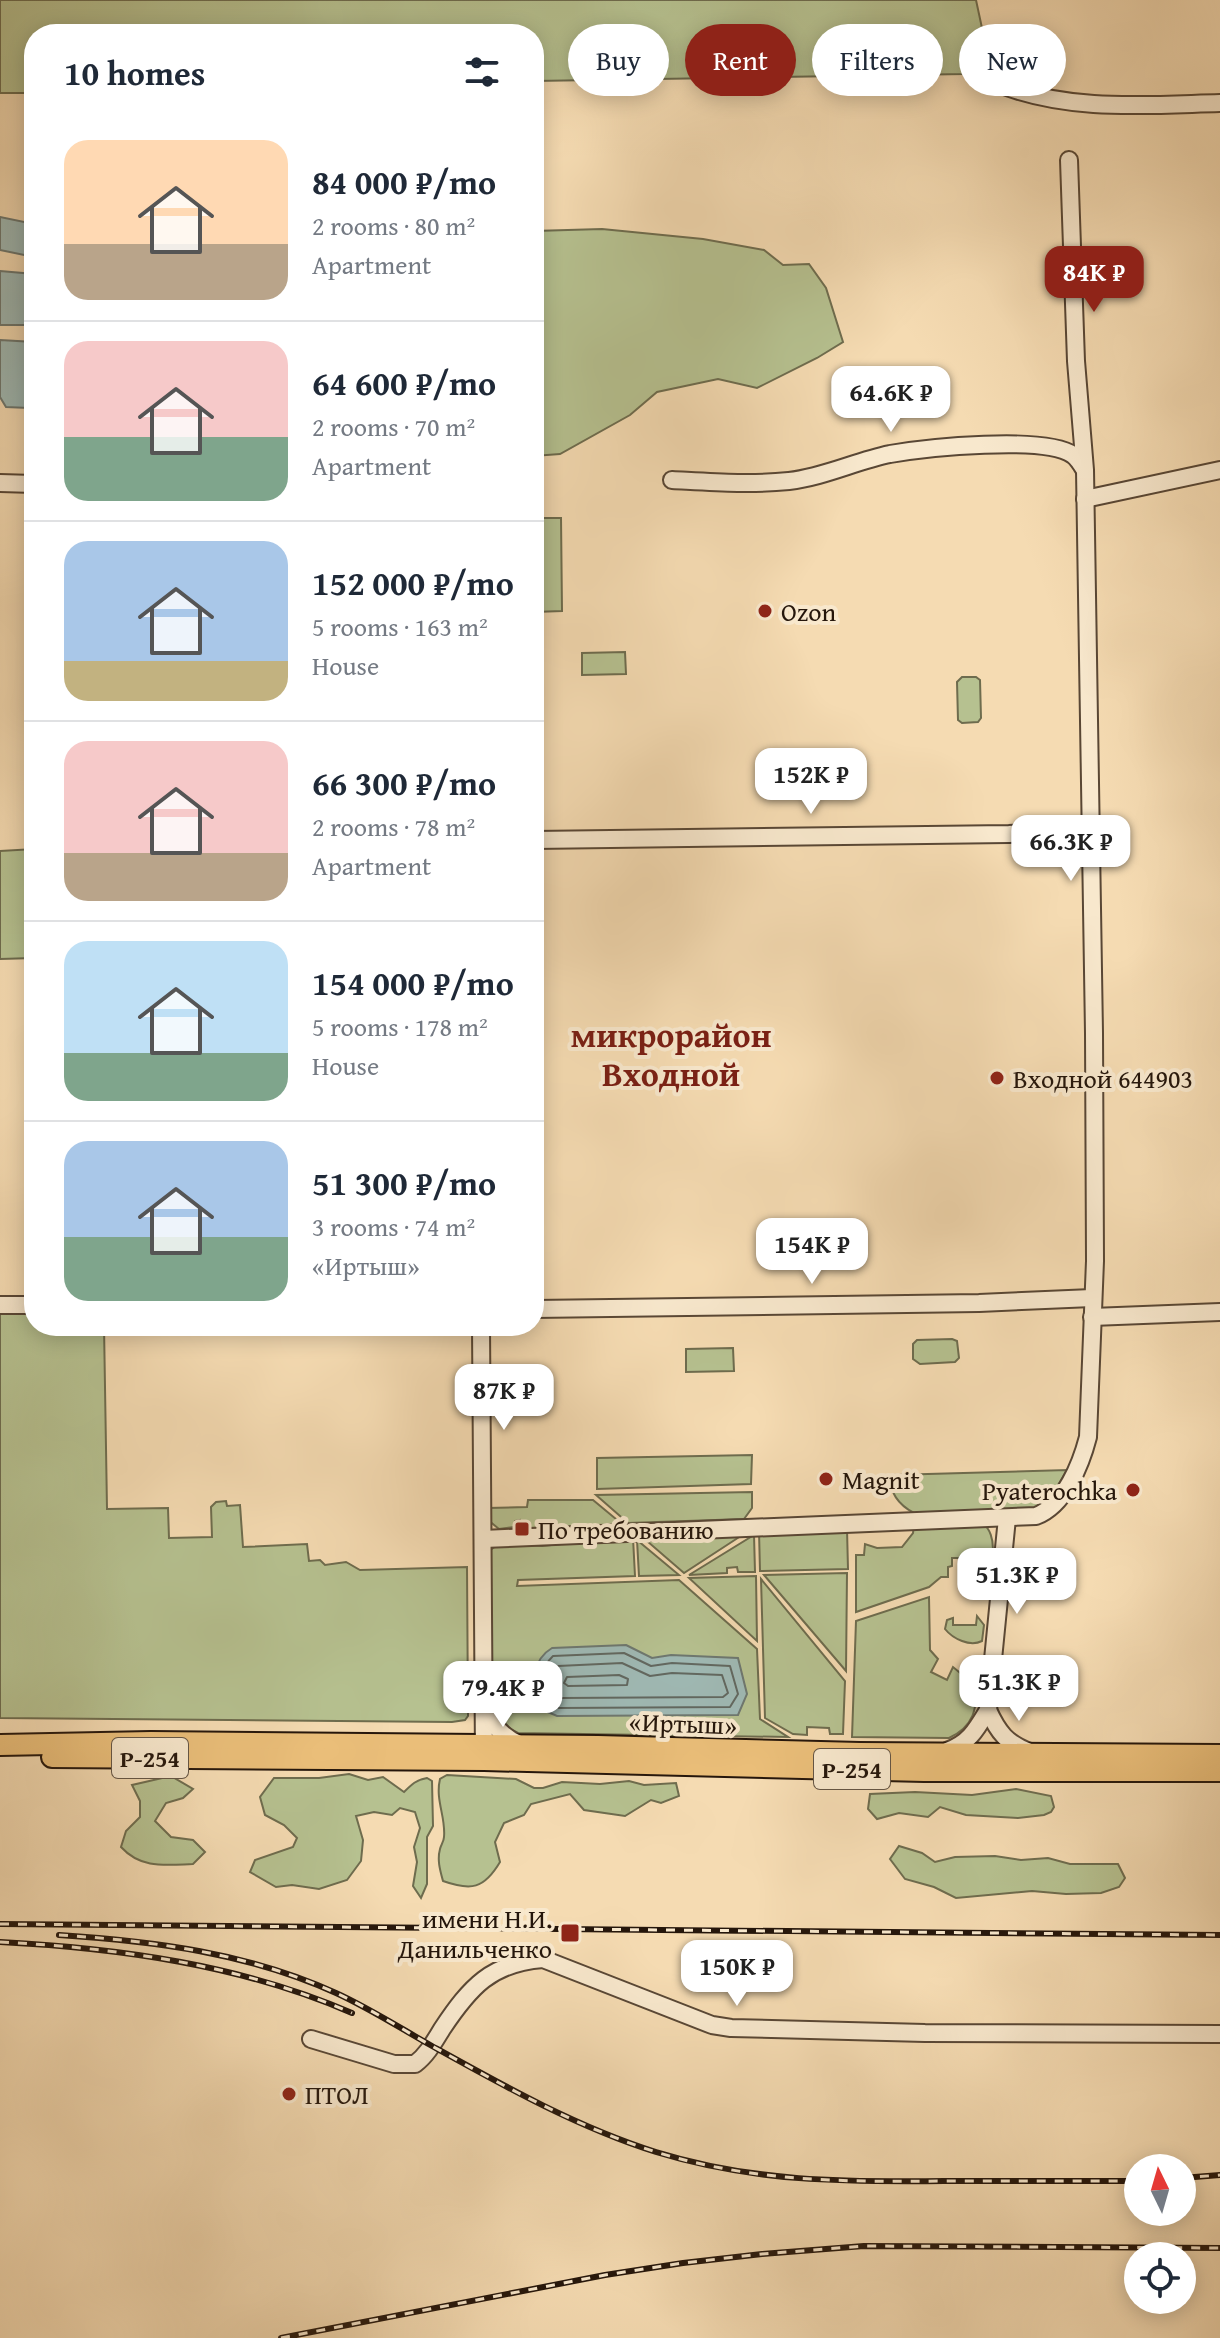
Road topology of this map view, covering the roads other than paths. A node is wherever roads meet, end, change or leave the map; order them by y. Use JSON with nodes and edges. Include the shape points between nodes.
{"nodes":[{"id":1,"x":1036,"y":96,"type":"edge"},
{"id":2,"x":1220,"y":103,"type":"edge"},
{"id":3,"x":1069,"y":160,"type":"dead end"},
{"id":4,"x":1085,"y":470,"type":"junction"},
{"id":5,"x":1220,"y":470,"type":"edge"},
{"id":6,"x":672,"y":480,"type":"dead end"},
{"id":7,"x":0,"y":483,"type":"edge"},
{"id":8,"x":24,"y":484,"type":"edge"},
{"id":9,"x":1085,"y":499,"type":"junction"},
{"id":10,"x":1089,"y":830,"type":"junction"},
{"id":11,"x":544,"y":840,"type":"edge"},
{"id":12,"x":1092,"y":1298,"type":"junction"},
{"id":13,"x":0,"y":1305,"type":"edge"},
{"id":14,"x":24,"y":1305,"type":"edge"},
{"id":15,"x":544,"y":1309,"type":"edge"},
{"id":16,"x":1220,"y":1312,"type":"edge"},
{"id":17,"x":1092,"y":1317,"type":"junction"},
{"id":18,"x":481,"y":1336,"type":"edge"},
{"id":19,"x":1007,"y":1518,"type":"junction"},
{"id":20,"x":483,"y":1539,"type":"junction"},
{"id":21,"x":484,"y":1699,"type":"junction"},
{"id":22,"x":988,"y":1710,"type":"junction"},
{"id":23,"x":0,"y":1745,"type":"edge"},
{"id":24,"x":445,"y":1746,"type":"junction"},
{"id":25,"x":522,"y":1746,"type":"junction"},
{"id":26,"x":484,"y":1753,"type":"junction"},
{"id":27,"x":942,"y":1753,"type":"junction"},
{"id":28,"x":1035,"y":1753,"type":"junction"},
{"id":29,"x":1220,"y":1755,"type":"edge"},
{"id":30,"x":0,"y":1757,"type":"edge"},
{"id":31,"x":1220,"y":1771,"type":"edge"},
{"id":32,"x":1220,"y":2034,"type":"edge"},
{"id":33,"x":311,"y":2039,"type":"dead end"}],
"edges":[{"from":1,"to":2,"type":"street","via":[[1115,106]]},
{"from":3,"to":4,"type":"street"},
{"from":4,"to":6,"type":"street","via":[[1074,455],[1057,448],[953,446],[887,455],[787,481]]},
{"from":4,"to":9,"type":"street"},
{"from":5,"to":9,"type":"street"},
{"from":7,"to":8,"type":"street"},
{"from":9,"to":10,"type":"street"},
{"from":10,"to":11,"type":"street"},
{"from":10,"to":12,"type":"street"},
{"from":12,"to":15,"type":"street"},
{"from":12,"to":17,"type":"street"},
{"from":13,"to":14,"type":"street"},
{"from":16,"to":17,"type":"street"},
{"from":17,"to":19,"type":"street","via":[[1084,1451],[1053,1507],[1036,1516]]},
{"from":18,"to":20,"type":"street"},
{"from":19,"to":20,"type":"street"},
{"from":19,"to":22,"type":"street"},
{"from":20,"to":21,"type":"street"},
{"from":21,"to":24,"type":"street","via":[[472,1731]]},
{"from":21,"to":25,"type":"street","via":[[498,1730]]},
{"from":21,"to":26,"type":"street"},
{"from":22,"to":27,"type":"street","via":[[963,1745]]},
{"from":22,"to":28,"type":"street","via":[[999,1733]]},
{"from":23,"to":24,"type":"main road","name":"«Иртыш»","number":"Р-254"},
{"from":24,"to":26,"type":"main road","name":"«Иртыш»","number":"Р-254"},
{"from":25,"to":26,"type":"main road","name":"«Иртыш»","number":"Р-254"},
{"from":25,"to":27,"type":"main road","name":"«Иртыш»","number":"Р-254"},
{"from":26,"to":30,"type":"main road","name":"«Иртыш»","number":"Р-254"},
{"from":26,"to":31,"type":"main road","name":"«Иртыш»","number":"Р-254","via":[[924,1771]]},
{"from":27,"to":28,"type":"main road","name":"«Иртыш»","number":"Р-254"},
{"from":28,"to":29,"type":"main road","name":"«Иртыш»","number":"Р-254"},
{"from":32,"to":33,"type":"street","via":[[731,2028],[543,1959],[516,1961],[485,1977],[415,2064],[394,2064]]}]}
